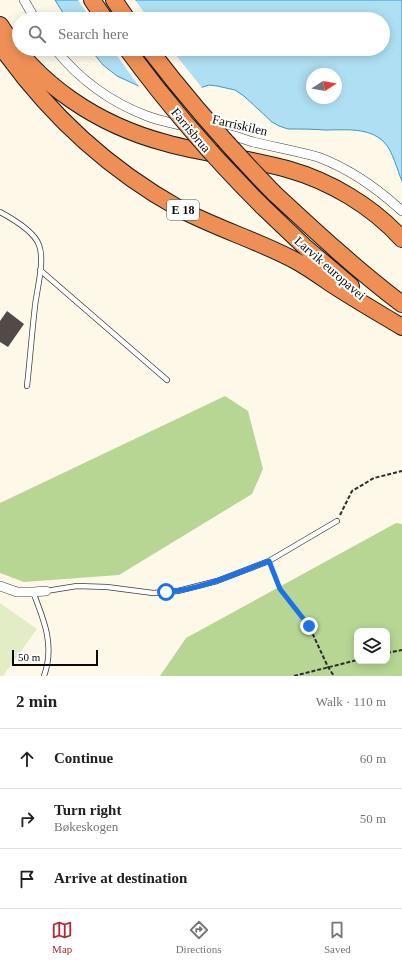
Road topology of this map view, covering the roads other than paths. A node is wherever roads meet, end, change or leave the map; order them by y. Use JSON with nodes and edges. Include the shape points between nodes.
{"nodes":[{"id":1,"x":24,"y":0,"type":"edge"},
{"id":2,"x":92,"y":0,"type":"edge"},
{"id":3,"x":114,"y":0,"type":"edge"},
{"id":4,"x":30,"y":12,"type":"edge"},
{"id":5,"x":100,"y":12,"type":"edge"},
{"id":6,"x":122,"y":12,"type":"edge"},
{"id":7,"x":0,"y":25,"type":"edge"},
{"id":8,"x":12,"y":41,"type":"edge"},
{"id":9,"x":0,"y":45,"type":"edge"},
{"id":10,"x":24,"y":56,"type":"edge"},
{"id":11,"x":60,"y":56,"type":"edge"},
{"id":12,"x":132,"y":56,"type":"edge"},
{"id":13,"x":155,"y":56,"type":"edge"},
{"id":14,"x":274,"y":193,"type":"joint"},
{"id":15,"x":262,"y":206,"type":"joint"},
{"id":16,"x":402,"y":211,"type":"edge"},
{"id":17,"x":0,"y":212,"type":"edge"},
{"id":18,"x":402,"y":239,"type":"edge"},
{"id":19,"x":40,"y":270,"type":"junction"},
{"id":20,"x":402,"y":304,"type":"edge"},
{"id":21,"x":402,"y":327,"type":"edge"},
{"id":22,"x":167,"y":380,"type":"dead end"},
{"id":23,"x":27,"y":386,"type":"dead end"},
{"id":24,"x":337,"y":521,"type":"road end"},
{"id":25,"x":0,"y":586,"type":"edge"},
{"id":26,"x":46,"y":591,"type":"joint"},
{"id":27,"x":34,"y":592,"type":"junction"},
{"id":28,"x":44,"y":676,"type":"edge"}],
"edges":[{"from":1,"to":4,"type":"street"},
{"from":2,"to":5,"type":"highway"},
{"from":3,"to":6,"type":"highway"},
{"from":7,"to":8,"type":"highway"},
{"from":9,"to":21,"type":"highway","number":"E 18","via":[[53,110],[82,139],[128,176],[181,209],[280,253],[313,271]]},
{"from":10,"to":18,"type":"highway","via":[[56,89],[105,121],[166,144],[287,169],[320,181],[364,206]]},
{"from":11,"to":16,"type":"street","name":"Farriskilen","via":[[78,75],[126,107],[163,121],[328,161],[373,187]]},
{"from":12,"to":15,"type":"highway","name":"Farrisbrua","number":"E 18","bridge":true,"via":[[194,134]]},
{"from":13,"to":14,"type":"highway","name":"Farrisbrua","bridge":true,"via":[[224,140]]},
{"from":14,"to":20,"type":"highway","name":"Larvik europavei","via":[[344,258]]},
{"from":15,"to":21,"type":"highway","name":"Larvik europavei","number":"E 18","via":[[333,272]]},
{"from":17,"to":19,"type":"lane","via":[[38,241],[42,255]]},
{"from":19,"to":22,"type":"lane"},
{"from":19,"to":23,"type":"lane"},
{"from":24,"to":26,"type":"lane","via":[[269,561],[217,581],[178,591],[154,593],[77,586]]},
{"from":25,"to":27,"type":"street","via":[[17,592]]},
{"from":26,"to":27,"type":"street"},
{"from":27,"to":28,"type":"lane","via":[[45,623],[48,641]]}]}
